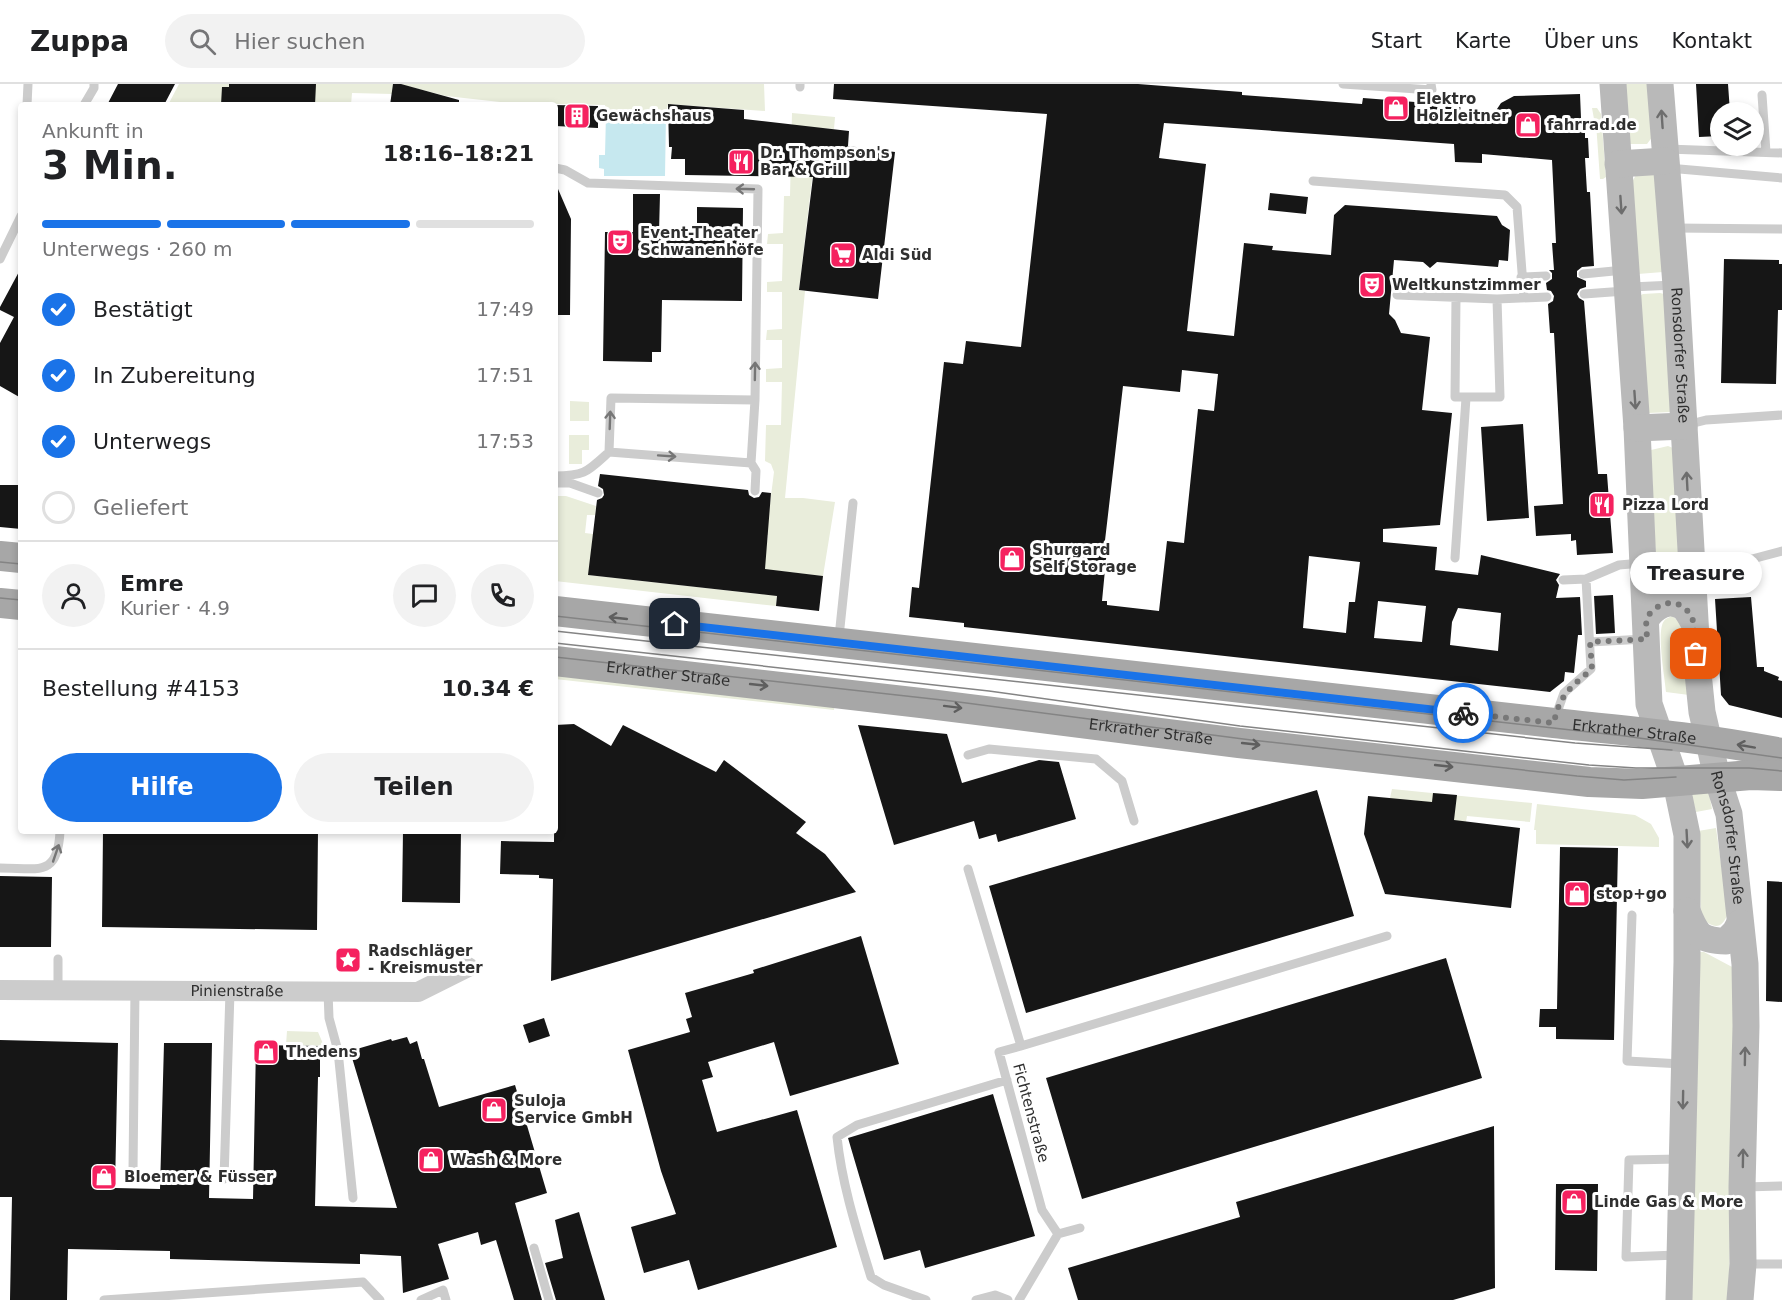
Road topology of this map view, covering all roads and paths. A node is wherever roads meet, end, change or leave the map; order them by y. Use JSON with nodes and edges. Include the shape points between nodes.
{"nodes":[{"id":1,"x":28,"y":84,"type":"edge"},
{"id":2,"x":94,"y":84,"type":"edge"},
{"id":3,"x":1343,"y":84,"type":"edge"},
{"id":4,"x":1431,"y":84,"type":"edge"},
{"id":5,"x":1613,"y":84,"type":"edge"},
{"id":6,"x":1660,"y":84,"type":"edge"},
{"id":7,"x":1762,"y":95,"type":"dead end"},
{"id":8,"x":27,"y":102,"type":"edge"},
{"id":9,"x":85,"y":102,"type":"edge"},
{"id":10,"x":1766,"y":152,"type":"junction"},
{"id":11,"x":1782,"y":153,"type":"edge"},
{"id":12,"x":1665,"y":159,"type":"junction"},
{"id":13,"x":1618,"y":164,"type":"junction"},
{"id":14,"x":558,"y":169,"type":"edge"},
{"id":15,"x":1782,"y":178,"type":"edge"},
{"id":16,"x":1313,"y":181,"type":"dead end"},
{"id":17,"x":18,"y":222,"type":"edge"},
{"id":18,"x":1671,"y":228,"type":"junction"},
{"id":19,"x":1782,"y":229,"type":"edge"},
{"id":20,"x":0,"y":260,"type":"edge"},
{"id":21,"x":1583,"y":274,"type":"dead end"},
{"id":22,"x":1546,"y":276,"type":"dead end"},
{"id":23,"x":1521,"y":277,"type":"junction"},
{"id":24,"x":1627,"y":283,"type":"junction"},
{"id":25,"x":1676,"y":285,"type":"junction"},
{"id":26,"x":1584,"y":294,"type":"dead end"},
{"id":27,"x":1397,"y":295,"type":"dead end"},
{"id":28,"x":1456,"y":297,"type":"junction"},
{"id":29,"x":1548,"y":297,"type":"dead end"},
{"id":30,"x":1524,"y":298,"type":"junction"},
{"id":31,"x":1497,"y":299,"type":"junction"},
{"id":32,"x":1466,"y":398,"type":"junction"},
{"id":33,"x":754,"y":400,"type":"junction"},
{"id":34,"x":1779,"y":415,"type":"edge"},
{"id":35,"x":1684,"y":426,"type":"junction"},
{"id":36,"x":1636,"y":428,"type":"junction"},
{"id":37,"x":609,"y":452,"type":"junction"},
{"id":38,"x":751,"y":463,"type":"junction"},
{"id":39,"x":558,"y":477,"type":"edge"},
{"id":40,"x":570,"y":480,"type":"junction"},
{"id":41,"x":558,"y":482,"type":"edge"},
{"id":42,"x":754,"y":491,"type":"dead end"},
{"id":43,"x":598,"y":493,"type":"dead end"},
{"id":44,"x":854,"y":503,"type":"dead end"},
{"id":45,"x":1782,"y":550,"type":"edge"},
{"id":46,"x":0,"y":556,"type":"edge"},
{"id":47,"x":18,"y":558,"type":"edge"},
{"id":48,"x":1455,"y":558,"type":"dead end"},
{"id":49,"x":1644,"y":563,"type":"junction"},
{"id":50,"x":1692,"y":564,"type":"junction"},
{"id":51,"x":0,"y":571,"type":"edge"},
{"id":52,"x":18,"y":572,"type":"edge"},
{"id":53,"x":1586,"y":579,"type":"junction"},
{"id":54,"x":1563,"y":580,"type":"dead end"},
{"id":55,"x":0,"y":590,"type":"edge"},
{"id":56,"x":18,"y":593,"type":"edge"},
{"id":57,"x":0,"y":603,"type":"edge"},
{"id":58,"x":18,"y":605,"type":"edge"},
{"id":59,"x":558,"y":611,"type":"edge"},
{"id":60,"x":1694,"y":623,"type":"junction"},
{"id":61,"x":1646,"y":629,"type":"junction"},
{"id":62,"x":1590,"y":642,"type":"junction"},
{"id":63,"x":838,"y":644,"type":"junction"},
{"id":64,"x":558,"y":662,"type":"edge"},
{"id":65,"x":1649,"y":704,"type":"junction"},
{"id":66,"x":1554,"y":723,"type":"junction"},
{"id":67,"x":1623,"y":729,"type":"junction"},
{"id":68,"x":1660,"y":735,"type":"junction"},
{"id":69,"x":1709,"y":741,"type":"junction"},
{"id":70,"x":1782,"y":753,"type":"edge"},
{"id":71,"x":968,"y":755,"type":"dead end"},
{"id":72,"x":1751,"y":775,"type":"junction"},
{"id":73,"x":1782,"y":776,"type":"edge"},
{"id":74,"x":1717,"y":777,"type":"junction"},
{"id":75,"x":1676,"y":782,"type":"junction"},
{"id":76,"x":1729,"y":814,"type":"junction"},
{"id":77,"x":1134,"y":820,"type":"dead end"},
{"id":78,"x":60,"y":834,"type":"edge"},
{"id":79,"x":0,"y":868,"type":"edge"},
{"id":80,"x":968,"y":869,"type":"dead end"},
{"id":81,"x":1687,"y":911,"type":"junction"},
{"id":82,"x":1632,"y":915,"type":"dead end"},
{"id":83,"x":1740,"y":923,"type":"junction"},
{"id":84,"x":1387,"y":936,"type":"dead end"},
{"id":85,"x":58,"y":960,"type":"dead end"},
{"id":86,"x":468,"y":967,"type":"dead end"},
{"id":87,"x":0,"y":990,"type":"edge"},
{"id":88,"x":135,"y":990,"type":"junction"},
{"id":89,"x":58,"y":991,"type":"junction"},
{"id":90,"x":230,"y":992,"type":"junction"},
{"id":91,"x":328,"y":992,"type":"junction"},
{"id":92,"x":1020,"y":1046,"type":"junction"},
{"id":93,"x":1684,"y":1065,"type":"junction"},
{"id":94,"x":1007,"y":1080,"type":"junction"},
{"id":95,"x":1682,"y":1159,"type":"junction"},
{"id":96,"x":133,"y":1171,"type":"dead end"},
{"id":97,"x":224,"y":1179,"type":"dead end"},
{"id":98,"x":1782,"y":1186,"type":"edge"},
{"id":99,"x":1742,"y":1187,"type":"junction"},
{"id":100,"x":353,"y":1198,"type":"dead end"},
{"id":101,"x":1080,"y":1228,"type":"dead end"},
{"id":102,"x":1058,"y":1234,"type":"junction"},
{"id":103,"x":534,"y":1248,"type":"dead end"},
{"id":104,"x":1680,"y":1255,"type":"junction"},
{"id":105,"x":1743,"y":1264,"type":"junction"},
{"id":106,"x":1782,"y":1264,"type":"edge"},
{"id":107,"x":104,"y":1300,"type":"edge"},
{"id":108,"x":380,"y":1300,"type":"edge"},
{"id":109,"x":421,"y":1300,"type":"edge"},
{"id":110,"x":446,"y":1300,"type":"edge"},
{"id":111,"x":549,"y":1300,"type":"edge"},
{"id":112,"x":926,"y":1300,"type":"edge"},
{"id":113,"x":976,"y":1300,"type":"edge"},
{"id":114,"x":1008,"y":1300,"type":"edge"},
{"id":115,"x":1019,"y":1300,"type":"edge"},
{"id":116,"x":1679,"y":1300,"type":"edge"},
{"id":117,"x":1740,"y":1300,"type":"edge"}],
"edges":[{"from":1,"to":8,"type":"lane"},
{"from":2,"to":9,"type":"lane"},
{"from":3,"to":4,"type":"lane","via":[[1432,90]]},
{"from":5,"to":13,"type":"main road"},
{"from":12,"to":6,"type":"main road","name":"Ronsdorfer Straße","one_way":true},
{"from":7,"to":10,"type":"lane"},
{"from":10,"to":11,"type":"lane"},
{"from":10,"to":12,"type":"lane"},
{"from":12,"to":13,"type":"main road"},
{"from":12,"to":15,"type":"lane"},
{"from":12,"to":18,"type":"main road","name":"Ronsdorfer Straße"},
{"from":13,"to":24,"type":"main road","one_way":true},
{"from":33,"to":14,"type":"lane","one_way":true,"via":[[758,189],[588,183]]},
{"from":16,"to":23,"type":"lane","via":[[1505,195],[1517,207]]},
{"from":17,"to":20,"type":"lane"},
{"from":18,"to":19,"type":"lane"},
{"from":18,"to":25,"type":"main road","name":"Ronsdorfer Straße"},
{"from":21,"to":24,"type":"lane"},
{"from":22,"to":23,"type":"lane"},
{"from":23,"to":30,"type":"lane"},
{"from":24,"to":25,"type":"lane"},
{"from":24,"to":26,"type":"lane"},
{"from":24,"to":36,"type":"main road","one_way":true},
{"from":25,"to":35,"type":"main road","name":"Ronsdorfer Straße"},
{"from":27,"to":28,"type":"lane"},
{"from":28,"to":31,"type":"lane"},
{"from":28,"to":32,"type":"lane","via":[[1455,397]]},
{"from":29,"to":30,"type":"lane"},
{"from":30,"to":31,"type":"lane"},
{"from":31,"to":32,"type":"lane","via":[[1500,398]]},
{"from":32,"to":48,"type":"lane"},
{"from":37,"to":33,"type":"lane","one_way":true,"via":[[611,398]]},
{"from":33,"to":38,"type":"lane"},
{"from":34,"to":35,"type":"lane","via":[[1706,420]]},
{"from":35,"to":36,"type":"main road"},
{"from":50,"to":35,"type":"main road","name":"Ronsdorfer Straße","one_way":true},
{"from":36,"to":49,"type":"main road"},
{"from":37,"to":38,"type":"lane","one_way":true},
{"from":37,"to":40,"type":"lane"},
{"from":38,"to":42,"type":"lane","via":[[756,471]]},
{"from":39,"to":40,"type":"lane"},
{"from":40,"to":41,"type":"lane"},
{"from":40,"to":43,"type":"lane"},
{"from":44,"to":63,"type":"lane"},
{"from":45,"to":50,"type":"lane","via":[[1737,563]]},
{"from":46,"to":47,"type":"main road"},
{"from":49,"to":53,"type":"lane","via":[[1619,565]]},
{"from":49,"to":61,"type":"main road"},
{"from":50,"to":60,"type":"main road","name":"Ronsdorfer Straße"},
{"from":51,"to":52,"type":"street"},
{"from":53,"to":54,"type":"lane"},
{"from":53,"to":62,"type":"lane"},
{"from":55,"to":56,"type":"main road"},
{"from":57,"to":58,"type":"main road"},
{"from":63,"to":59,"type":"main road","name":"Erkrather Straße","one_way":true},
{"from":60,"to":61,"type":"main road","via":[[1682,606],[1662,604],[1656,607]]},
{"from":60,"to":69,"type":"main road","name":"Ronsdorfer Straße","via":[[1702,712]]},
{"from":61,"to":62,"type":"lane"},
{"from":61,"to":65,"type":"main road"},
{"from":62,"to":66,"type":"lane","via":[[1592,669],[1564,693]]},
{"from":63,"to":66,"type":"main road","name":"Erkrather Straße"},
{"from":64,"to":75,"type":"main road","name":"Erkrather Straße","one_way":true,"via":[[1561,780]]},
{"from":65,"to":67,"type":"main road"},
{"from":65,"to":68,"type":"main road"},
{"from":66,"to":67,"type":"main road","name":"Erkrather Straße"},
{"from":67,"to":68,"type":"main road","name":"Erkrather Straße"},
{"from":68,"to":69,"type":"main road","name":"Erkrather Straße"},
{"from":68,"to":74,"type":"main road","via":[[1687,763]]},
{"from":68,"to":75,"type":"main road"},
{"from":70,"to":69,"type":"main road","name":"Erkrather Straße","one_way":true},
{"from":69,"to":74,"type":"main road","name":"Ronsdorfer Straße"},
{"from":71,"to":77,"type":"lane","via":[[989,749],[1096,759],[1122,781]]},
{"from":72,"to":73,"type":"main road","name":"Erkrather Straße"},
{"from":72,"to":74,"type":"main road","name":"Erkrather Straße"},
{"from":72,"to":76,"type":"main road"},
{"from":74,"to":75,"type":"main road","name":"Erkrather Straße"},
{"from":74,"to":76,"type":"main road","name":"Ronsdorfer Straße"},
{"from":75,"to":81,"type":"main road","one_way":true,"via":[[1688,835]]},
{"from":76,"to":83,"type":"main road","name":"Ronsdorfer Straße"},
{"from":79,"to":78,"type":"lane","one_way":true,"via":[[50,866],[57,857]]},
{"from":80,"to":92,"type":"lane","name":"Fichtenstraße"},
{"from":81,"to":83,"type":"main road","via":[[1696,931],[1707,940],[1726,941]]},
{"from":81,"to":93,"type":"main road"},
{"from":82,"to":93,"type":"lane","via":[[1627,1061]]},
{"from":99,"to":83,"type":"main road","name":"Ronsdorfer Straße","one_way":true,"via":[[1746,1026]]},
{"from":84,"to":92,"type":"lane"},
{"from":85,"to":89,"type":"lane"},
{"from":86,"to":91,"type":"street","name":"Pinienstraße","via":[[418,993]]},
{"from":87,"to":89,"type":"street","name":"Pinienstraße"},
{"from":88,"to":89,"type":"street","name":"Pinienstraße"},
{"from":88,"to":90,"type":"street","name":"Pinienstraße"},
{"from":88,"to":96,"type":"lane"},
{"from":90,"to":91,"type":"street","name":"Pinienstraße"},
{"from":90,"to":97,"type":"lane"},
{"from":91,"to":100,"type":"lane"},
{"from":92,"to":94,"type":"lane","name":"Fichtenstraße","via":[[999,1052]]},
{"from":93,"to":95,"type":"main road","one_way":true},
{"from":94,"to":102,"type":"lane","name":"Fichtenstraße","via":[[1042,1210]]},
{"from":94,"to":112,"type":"lane","via":[[857,1125],[837,1137],[842,1174],[871,1277]]},
{"from":95,"to":104,"type":"main road"},
{"from":95,"to":104,"type":"lane","via":[[1629,1160],[1626,1257]]},
{"from":98,"to":99,"type":"lane"},
{"from":99,"to":105,"type":"main road","name":"Ronsdorfer Straße"},
{"from":101,"to":102,"type":"lane"},
{"from":102,"to":115,"type":"lane"},
{"from":103,"to":111,"type":"lane"},
{"from":104,"to":116,"type":"main road"},
{"from":105,"to":106,"type":"lane"},
{"from":105,"to":117,"type":"main road","name":"Ronsdorfer Straße"},
{"from":107,"to":108,"type":"lane","via":[[363,1282]]},
{"from":109,"to":110,"type":"lane","via":[[443,1290]]},
{"from":113,"to":114,"type":"lane","via":[[995,1295]]}]}
